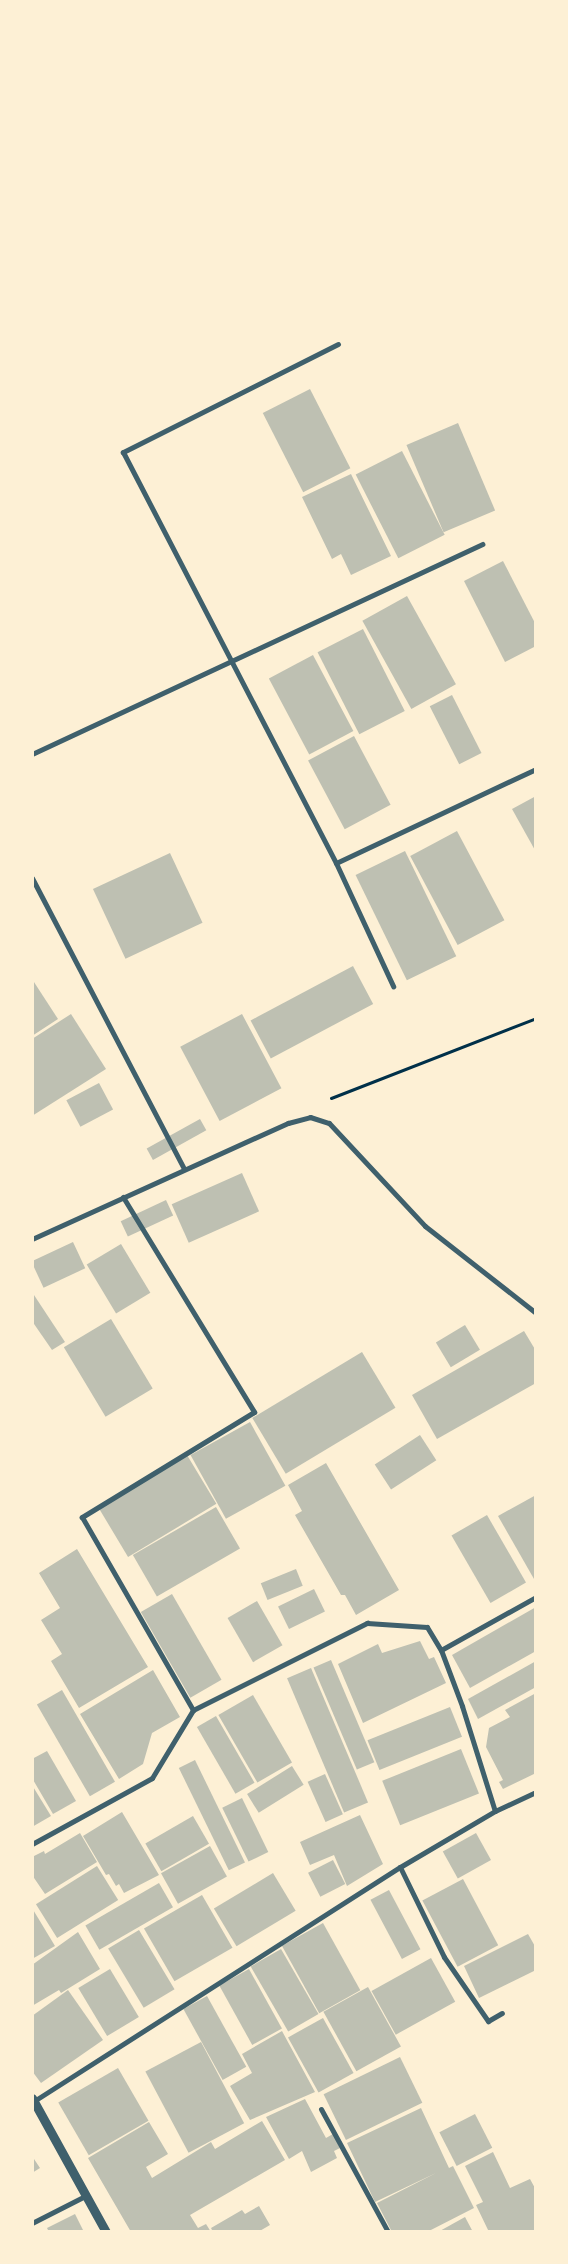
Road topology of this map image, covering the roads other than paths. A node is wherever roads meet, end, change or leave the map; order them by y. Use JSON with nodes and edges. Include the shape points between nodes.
{"nodes":[{"id":1,"x":338,"y":344,"type":"dead end"},
{"id":2,"x":482,"y":544,"type":"dead end"},
{"id":3,"x":232,"y":661,"type":"junction"},
{"id":4,"x":32,"y":754,"type":"edge"},
{"id":5,"x":536,"y":769,"type":"edge"},
{"id":6,"x":336,"y":863,"type":"junction"},
{"id":7,"x":32,"y":878,"type":"edge"},
{"id":8,"x":393,"y":986,"type":"dead end"},
{"id":9,"x":184,"y":1169,"type":"junction"},
{"id":10,"x":123,"y":1197,"type":"junction"},
{"id":11,"x":32,"y":1239,"type":"edge"},
{"id":12,"x":536,"y":1313,"type":"edge"},
{"id":13,"x":536,"y":1597,"type":"edge"},
{"id":14,"x":441,"y":1650,"type":"junction"},
{"id":15,"x":193,"y":1710,"type":"junction"},
{"id":16,"x":536,"y":1792,"type":"edge"},
{"id":17,"x":495,"y":1811,"type":"junction"},
{"id":18,"x":32,"y":1844,"type":"edge"},
{"id":19,"x":400,"y":1867,"type":"junction"},
{"id":20,"x":502,"y":2013,"type":"dead end"},
{"id":21,"x":33,"y":2099,"type":"edge"},
{"id":22,"x":322,"y":2109,"type":"dead end"},
{"id":23,"x":85,"y":2196,"type":"junction"},
{"id":24,"x":32,"y":2223,"type":"edge"},
{"id":25,"x":106,"y":2232,"type":"edge"},
{"id":26,"x":388,"y":2232,"type":"edge"}],
"edges":[{"from":1,"to":3,"type":"street","via":[[123,452]]},
{"from":2,"to":3,"type":"street"},
{"from":3,"to":4,"type":"street"},
{"from":3,"to":6,"type":"street"},
{"from":5,"to":6,"type":"street"},
{"from":6,"to":8,"type":"street"},
{"from":7,"to":9,"type":"street"},
{"from":9,"to":10,"type":"street"},
{"from":9,"to":12,"type":"street","via":[[288,1123],[310,1117],[329,1123],[425,1226]]},
{"from":10,"to":11,"type":"street"},
{"from":10,"to":15,"type":"street","via":[[254,1412],[82,1517]]},
{"from":13,"to":14,"type":"street"},
{"from":14,"to":15,"type":"street","via":[[427,1627],[367,1623]]},
{"from":14,"to":17,"type":"street"},
{"from":15,"to":18,"type":"street","via":[[152,1778]]},
{"from":16,"to":17,"type":"street"},
{"from":17,"to":19,"type":"street"},
{"from":19,"to":20,"type":"street","via":[[444,1957],[488,2021]]},
{"from":19,"to":21,"type":"street"},
{"from":21,"to":23,"type":"street"},
{"from":22,"to":26,"type":"street"},
{"from":23,"to":24,"type":"street"},
{"from":23,"to":25,"type":"street"}]}
